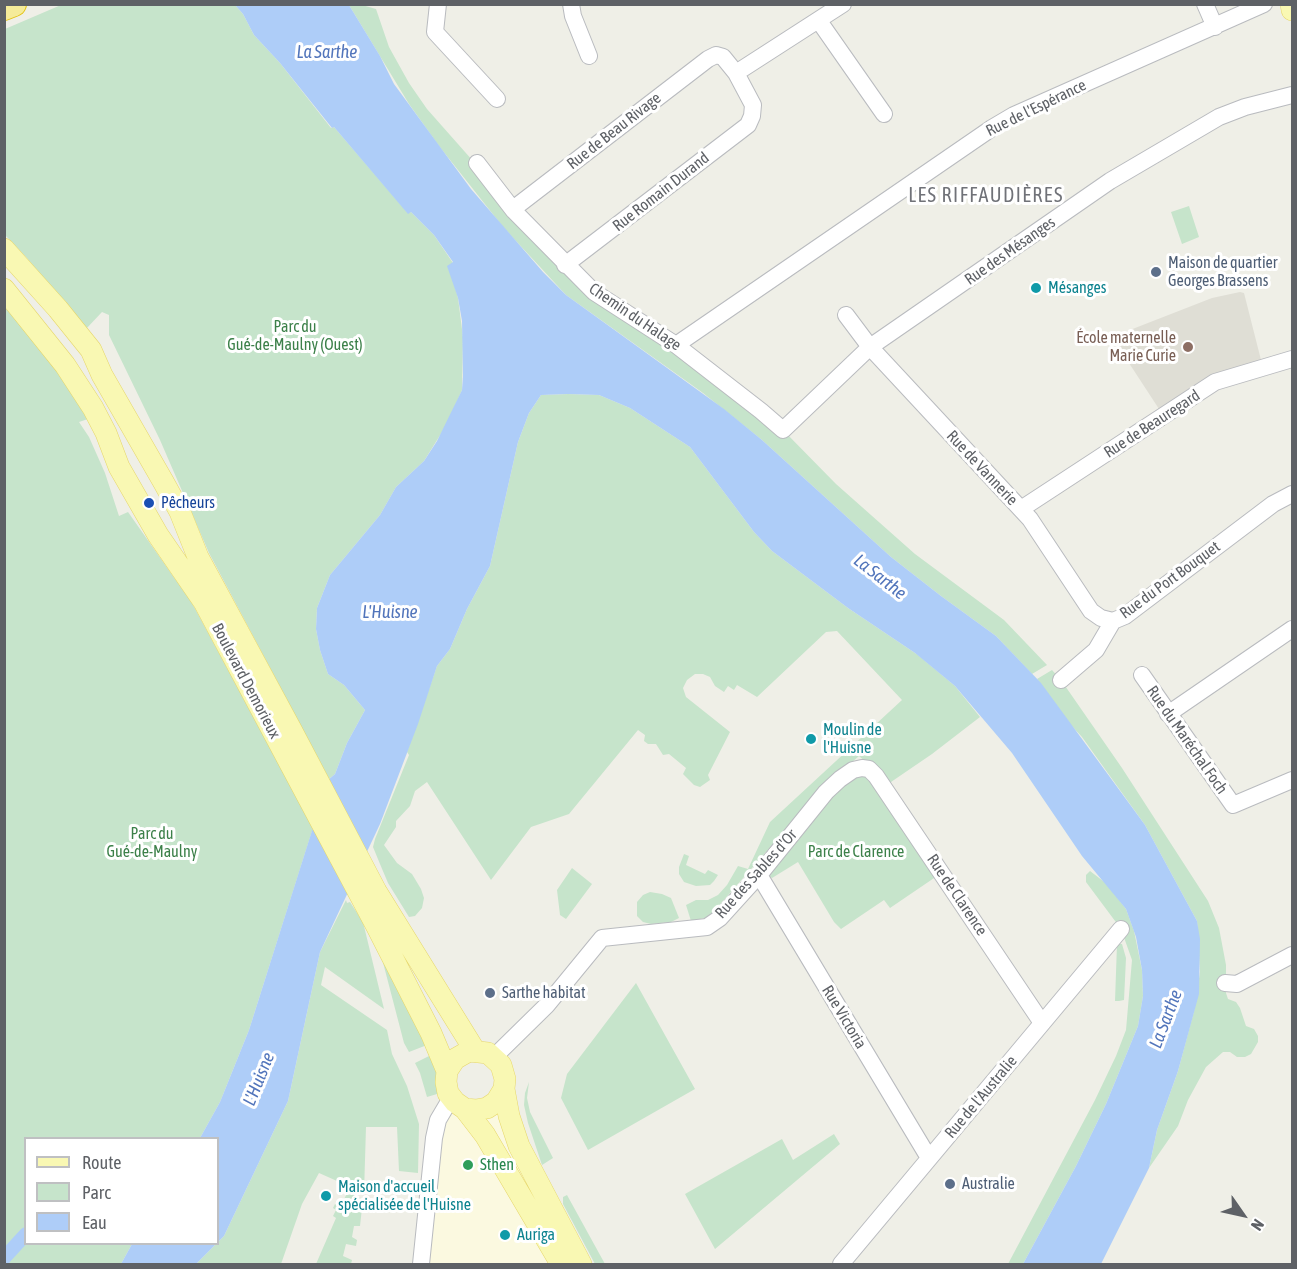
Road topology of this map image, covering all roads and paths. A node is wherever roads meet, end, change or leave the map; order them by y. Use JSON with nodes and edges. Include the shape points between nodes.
{"nodes":[{"id":1,"x":14,"y":4,"type":"edge"},
{"id":2,"x":438,"y":4,"type":"edge"},
{"id":3,"x":571,"y":4,"type":"edge"},
{"id":4,"x":843,"y":4,"type":"edge"},
{"id":5,"x":1205,"y":4,"type":"edge"},
{"id":6,"x":1264,"y":4,"type":"edge"},
{"id":7,"x":1291,"y":4,"type":"edge"},
{"id":8,"x":4,"y":8,"type":"edge"},
{"id":9,"x":1293,"y":10,"type":"edge"},
{"id":10,"x":819,"y":21,"type":"junction"},
{"id":11,"x":1215,"y":27,"type":"junction"},
{"id":12,"x":589,"y":56,"type":"dead end"},
{"id":13,"x":736,"y":73,"type":"junction"},
{"id":14,"x":1293,"y":95,"type":"edge"},
{"id":15,"x":497,"y":99,"type":"dead end"},
{"id":16,"x":884,"y":114,"type":"dead end"},
{"id":17,"x":477,"y":164,"type":"dead end"},
{"id":18,"x":513,"y":209,"type":"junction"},
{"id":19,"x":4,"y":249,"type":"edge"},
{"id":20,"x":4,"y":260,"type":"edge"},
{"id":21,"x":566,"y":265,"type":"junction"},
{"id":22,"x":10,"y":296,"type":"edge"},
{"id":23,"x":846,"y":315,"type":"dead end"},
{"id":24,"x":676,"y":345,"type":"junction"},
{"id":25,"x":870,"y":347,"type":"junction"},
{"id":26,"x":1293,"y":359,"type":"edge"},
{"id":27,"x":102,"y":375,"type":"junction"},
{"id":28,"x":783,"y":430,"type":"joint"},
{"id":29,"x":1293,"y":494,"type":"edge"},
{"id":30,"x":1021,"y":509,"type":"junction"},
{"id":31,"x":1113,"y":621,"type":"junction"},
{"id":32,"x":1293,"y":629,"type":"edge"},
{"id":33,"x":1142,"y":675,"type":"dead end"},
{"id":34,"x":1061,"y":680,"type":"dead end"},
{"id":35,"x":1168,"y":714,"type":"junction"},
{"id":36,"x":288,"y":742,"type":"junction"},
{"id":37,"x":869,"y":769,"type":"joint"},
{"id":38,"x":1293,"y":780,"type":"edge"},
{"id":39,"x":759,"y":875,"type":"junction"},
{"id":40,"x":1121,"y":929,"type":"dead end"},
{"id":41,"x":1293,"y":955,"type":"edge"},
{"id":42,"x":1225,"y":983,"type":"dead end"},
{"id":43,"x":1042,"y":1023,"type":"junction"},
{"id":44,"x":484,"y":1054,"type":"junction"},
{"id":45,"x":447,"y":1071,"type":"junction"},
{"id":46,"x":504,"y":1089,"type":"junction"},
{"id":47,"x":458,"y":1103,"type":"junction"},
{"id":48,"x":929,"y":1158,"type":"junction"},
{"id":49,"x":427,"y":1262,"type":"edge"},
{"id":50,"x":561,"y":1264,"type":"edge"},
{"id":51,"x":581,"y":1264,"type":"edge"},
{"id":52,"x":840,"y":1264,"type":"edge"}],
"edges":[{"from":1,"to":8,"type":"highway"},
{"from":2,"to":15,"type":"street","via":[[435,32]]},
{"from":3,"to":12,"type":"street"},
{"from":4,"to":10,"type":"street"},
{"from":5,"to":11,"type":"street"},
{"from":6,"to":11,"type":"street","name":"Rue de l'Espérance"},
{"from":7,"to":9,"type":"main road"},
{"from":10,"to":13,"type":"street"},
{"from":10,"to":16,"type":"street"},
{"from":11,"to":24,"type":"street","name":"Rue de l'Espérance","via":[[1014,115]]},
{"from":13,"to":18,"type":"street","name":"Rue de Beau Rivage","via":[[723,57],[708,59]]},
{"from":13,"to":21,"type":"street","name":"Rue Romain Durand","via":[[753,105],[748,125]]},
{"from":14,"to":25,"type":"street","name":"Rue des Mésanges","via":[[1245,106],[1219,117],[1110,182]]},
{"from":17,"to":18,"type":"street","name":"Chemin du Halage"},
{"from":18,"to":21,"type":"street","name":"Chemin du Halage"},
{"from":19,"to":27,"type":"main road","via":[[91,350]]},
{"from":20,"to":27,"type":"main road"},
{"from":21,"to":24,"type":"street","name":"Chemin du Halage","via":[[594,292]]},
{"from":22,"to":36,"type":"main road","name":"Boulevard Demorieux","via":[[65,365],[93,408],[119,467],[158,535],[204,602]]},
{"from":23,"to":25,"type":"street","name":"Rue de Vannerie"},
{"from":24,"to":28,"type":"street","name":"Chemin du Halage"},
{"from":25,"to":28,"type":"street","name":"Rue des Mésanges"},
{"from":25,"to":30,"type":"street","name":"Rue de Vannerie"},
{"from":26,"to":30,"type":"street","name":"Rue de Beauregard","via":[[1215,382]]},
{"from":27,"to":36,"type":"main road","name":"Boulevard Demorieux","via":[[180,512]]},
{"from":29,"to":31,"type":"street","name":"Rue du Port Bouquet","via":[[1272,504],[1125,616]]},
{"from":30,"to":31,"type":"street","name":"Rue de Vannerie","via":[[1091,611]]},
{"from":31,"to":34,"type":"street","name":"Rue du Port Bouquet","via":[[1096,650]]},
{"from":32,"to":35,"type":"street"},
{"from":33,"to":35,"type":"street","name":"Rue du Maréchal Foch"},
{"from":35,"to":38,"type":"street","name":"Rue du Maréchal Foch","via":[[1233,805]]},
{"from":36,"to":44,"type":"main road","name":"Boulevard Demorieux","via":[[376,891]]},
{"from":36,"to":45,"type":"main road","name":"Boulevard Demorieux"},
{"from":37,"to":39,"type":"street","name":"Rue des Sables d'Or","via":[[853,770],[826,792]]},
{"from":37,"to":43,"type":"street","name":"Rue de Clarence"},
{"from":39,"to":44,"type":"street","name":"Rue des Sables d'Or","via":[[707,927],[602,938],[547,1005]]},
{"from":39,"to":48,"type":"street","name":"Rue Victoria"},
{"from":40,"to":43,"type":"street","name":"Rue de l'Australie"},
{"from":41,"to":42,"type":"street","via":[[1237,984]]},
{"from":43,"to":48,"type":"street","name":"Rue de l'Australie"},
{"from":44,"to":45,"type":"main road","via":[[459,1056]]},
{"from":44,"to":46,"type":"main road","name":"Boulevard Demorieux","via":[[503,1069]]},
{"from":45,"to":47,"type":"main road","name":"Boulevard Demorieux","via":[[446,1082]]},
{"from":46,"to":47,"type":"main road","via":[[487,1108],[476,1110]]},
{"from":46,"to":51,"type":"main road","name":"Boulevard Demorieux","via":[[519,1146]]},
{"from":47,"to":49,"type":"street","via":[[438,1120],[434,1138]]},
{"from":47,"to":50,"type":"main road","name":"Boulevard Demorieux","via":[[485,1135]]},
{"from":48,"to":52,"type":"street","name":"Rue de l'Australie"}]}
